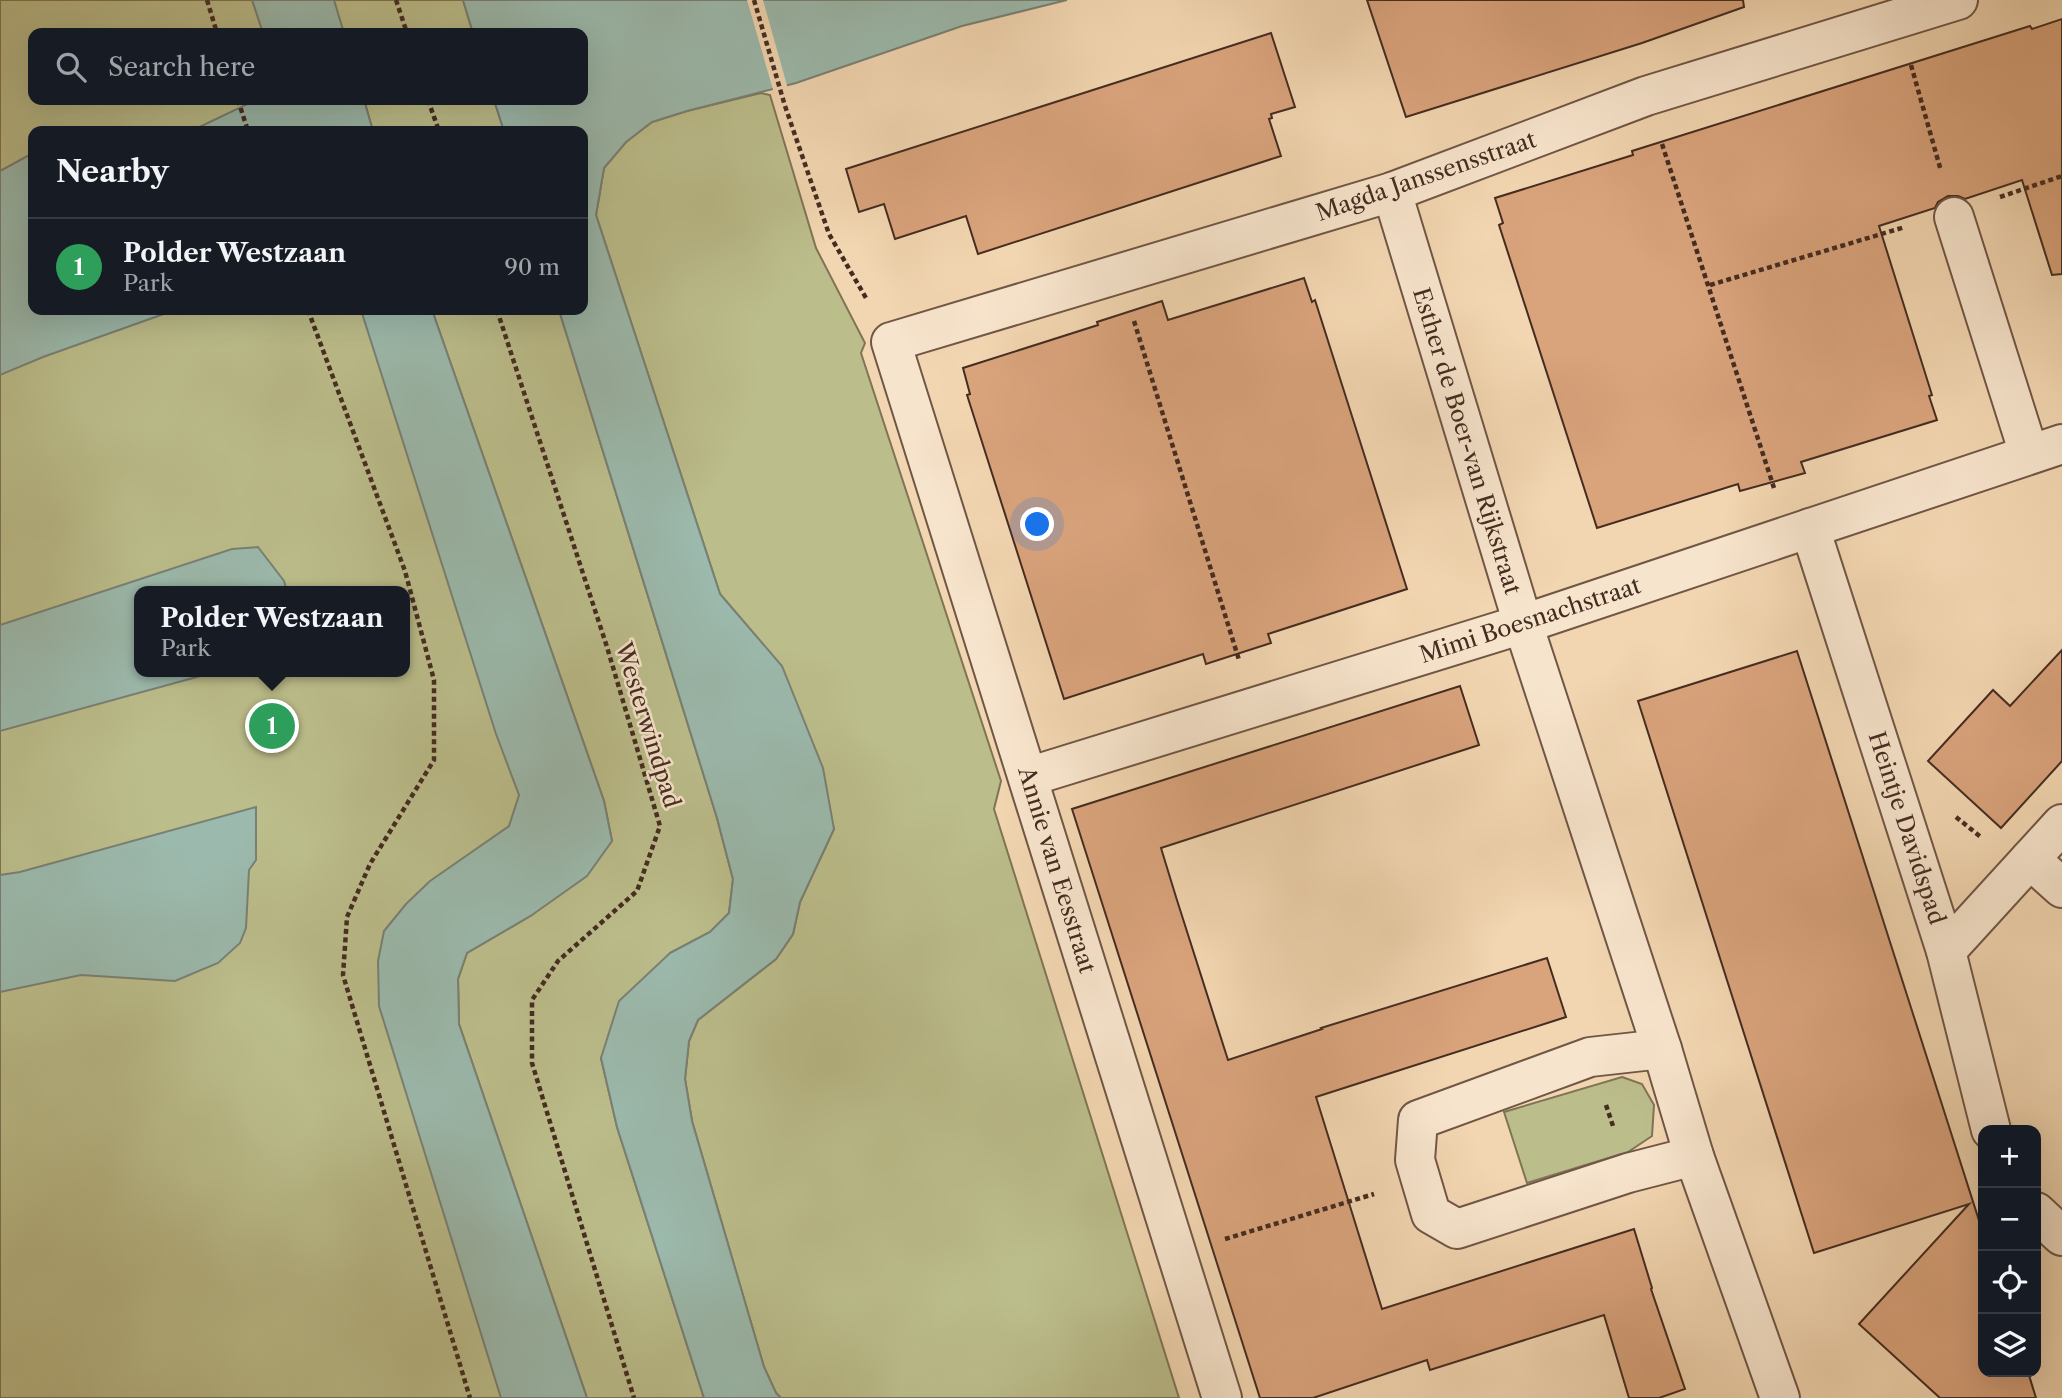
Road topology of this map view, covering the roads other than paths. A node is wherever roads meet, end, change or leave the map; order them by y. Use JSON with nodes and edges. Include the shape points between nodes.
{"nodes":[{"id":1,"x":1958,"y":0,"type":"edge"},
{"id":2,"x":1392,"y":192,"type":"junction"},
{"id":3,"x":1953,"y":215,"type":"road end"},
{"id":4,"x":891,"y":342,"type":"joint"},
{"id":5,"x":2046,"y":449,"type":"edge"},
{"id":6,"x":1800,"y":531,"type":"junction"},
{"id":7,"x":1523,"y":624,"type":"junction"},
{"id":8,"x":1028,"y":777,"type":"junction"},
{"id":9,"x":2062,"y":824,"type":"edge"},
{"id":10,"x":2030,"y":859,"type":"junction"},
{"id":11,"x":2062,"y":888,"type":"edge"},
{"id":12,"x":1946,"y":951,"type":"junction"},
{"id":13,"x":1662,"y":1049,"type":"junction"},
{"id":14,"x":1991,"y":1125,"type":"edge"},
{"id":15,"x":1694,"y":1156,"type":"junction"},
{"id":16,"x":2041,"y":1217,"type":"edge"},
{"id":17,"x":2062,"y":1236,"type":"edge"},
{"id":18,"x":1223,"y":1398,"type":"edge"},
{"id":19,"x":1780,"y":1398,"type":"edge"}],
"edges":[{"from":1,"to":2,"type":"street","name":"Magda Janssensstraat","via":[[1646,96]]},
{"from":2,"to":4,"type":"street","name":"Magda Janssensstraat"},
{"from":2,"to":7,"type":"street","name":"Esther de Boer-van Rijkstraat"},
{"from":3,"to":5,"type":"street","name":"Mimi Boesnachstraat"},
{"from":4,"to":8,"type":"street","name":"Annie van Eesstraat"},
{"from":5,"to":6,"type":"street","name":"Mimi Boesnachstraat"},
{"from":6,"to":7,"type":"street","name":"Mimi Boesnachstraat"},
{"from":6,"to":12,"type":"street","name":"Heintje Davidspad"},
{"from":7,"to":8,"type":"street","name":"Mimi Boesnachstraat"},
{"from":7,"to":13,"type":"street","name":"Esther de Boer-van Rijkstraat"},
{"from":8,"to":18,"type":"street","name":"Annie van Eesstraat"},
{"from":9,"to":10,"type":"street"},
{"from":10,"to":11,"type":"street"},
{"from":10,"to":12,"type":"street"},
{"from":12,"to":14,"type":"street","name":"Heintje Davidspad"},
{"from":13,"to":15,"type":"street","name":"Esther de Boer-van Rijkstraat"},
{"from":13,"to":15,"type":"street","via":[[1590,1057],[1418,1120],[1415,1160],[1431,1214],[1457,1229]]},
{"from":15,"to":19,"type":"street","name":"Esther de Boer-van Rijkstraat"},
{"from":16,"to":17,"type":"street"}]}
